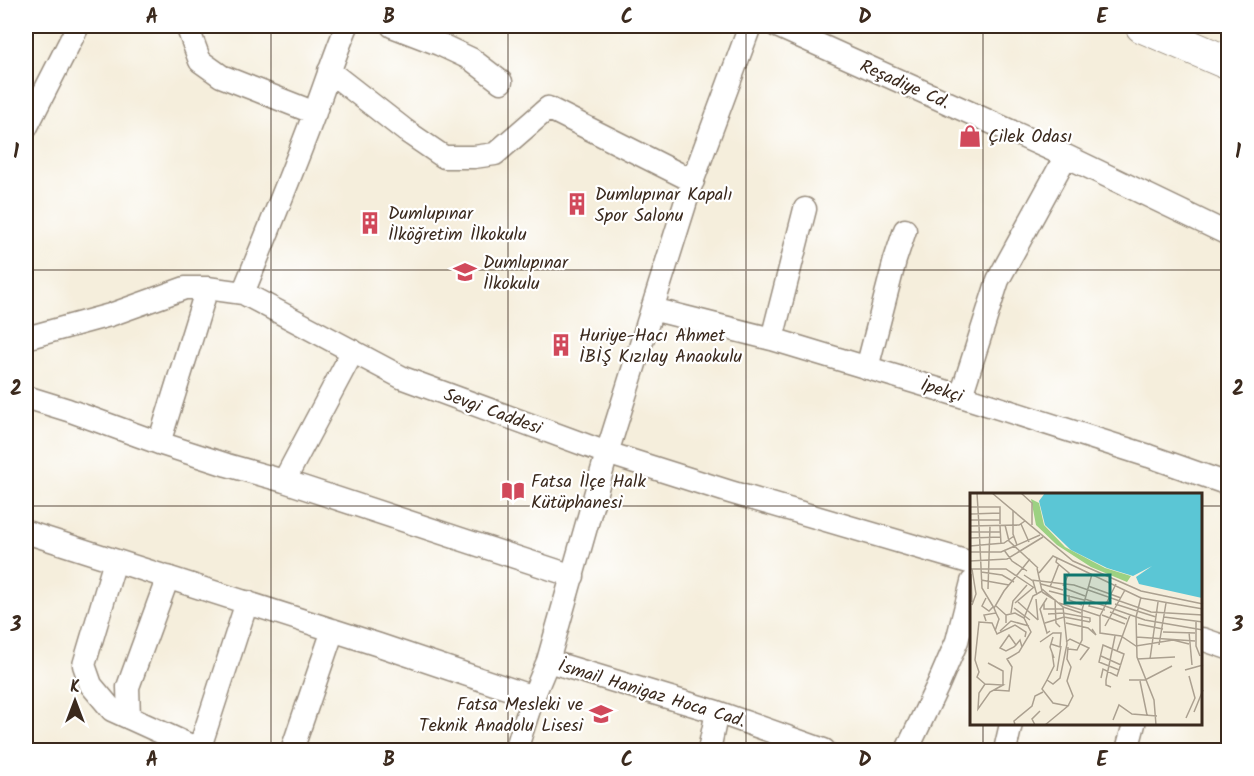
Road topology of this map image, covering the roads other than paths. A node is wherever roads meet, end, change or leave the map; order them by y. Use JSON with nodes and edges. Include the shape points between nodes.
{"nodes":[{"id":1,"x":78,"y":26,"type":"edge"},
{"id":2,"x":187,"y":26,"type":"edge"},
{"id":3,"x":346,"y":26,"type":"edge"},
{"id":4,"x":392,"y":26,"type":"edge"},
{"id":5,"x":750,"y":26,"type":"edge"},
{"id":6,"x":777,"y":26,"type":"edge"},
{"id":7,"x":1142,"y":26,"type":"edge"},
{"id":8,"x":1228,"y":63,"type":"edge"},
{"id":9,"x":328,"y":71,"type":"junction"},
{"id":10,"x":501,"y":82,"type":"dead end"},
{"id":11,"x":315,"y":113,"type":"junction"},
{"id":12,"x":26,"y":128,"type":"edge"},
{"id":13,"x":1065,"y":156,"type":"junction"},
{"id":14,"x":693,"y":181,"type":"junction"},
{"id":15,"x":805,"y":209,"type":"dead end"},
{"id":16,"x":906,"y":230,"type":"dead end"},
{"id":17,"x":1228,"y":234,"type":"edge"},
{"id":18,"x":207,"y":288,"type":"junction"},
{"id":19,"x":243,"y":293,"type":"junction"},
{"id":20,"x":652,"y":309,"type":"junction"},
{"id":21,"x":26,"y":338,"type":"edge"},
{"id":22,"x":772,"y":339,"type":"junction"},
{"id":23,"x":353,"y":351,"type":"junction"},
{"id":24,"x":867,"y":368,"type":"junction"},
{"id":25,"x":962,"y":396,"type":"junction"},
{"id":26,"x":26,"y":397,"type":"edge"},
{"id":27,"x":159,"y":443,"type":"junction"},
{"id":28,"x":607,"y":453,"type":"junction"},
{"id":29,"x":284,"y":481,"type":"junction"},
{"id":30,"x":1228,"y":484,"type":"edge"},
{"id":31,"x":1201,"y":485,"type":"edge"},
{"id":32,"x":26,"y":532,"type":"edge"},
{"id":33,"x":115,"y":561,"type":"junction"},
{"id":34,"x":970,"y":562,"type":"edge"},
{"id":35,"x":573,"y":576,"type":"junction"},
{"id":36,"x":168,"y":578,"type":"junction"},
{"id":37,"x":970,"y":590,"type":"edge"},
{"id":38,"x":247,"y":602,"type":"junction"},
{"id":39,"x":333,"y":630,"type":"junction"},
{"id":40,"x":1203,"y":639,"type":"edge"},
{"id":41,"x":1228,"y":648,"type":"edge"},
{"id":42,"x":548,"y":661,"type":"junction"},
{"id":43,"x":533,"y":697,"type":"junction"},
{"id":44,"x":717,"y":712,"type":"junction"},
{"id":45,"x":129,"y":718,"type":"junction"},
{"id":46,"x":1011,"y":725,"type":"edge"},
{"id":47,"x":1133,"y":725,"type":"edge"},
{"id":48,"x":199,"y":750,"type":"edge"},
{"id":49,"x":291,"y":750,"type":"edge"},
{"id":50,"x":516,"y":750,"type":"edge"},
{"id":51,"x":709,"y":750,"type":"edge"},
{"id":52,"x":824,"y":750,"type":"edge"},
{"id":53,"x":907,"y":750,"type":"edge"},
{"id":54,"x":1005,"y":750,"type":"edge"},
{"id":55,"x":1127,"y":750,"type":"edge"}],
"edges":[{"from":1,"to":12,"type":"street"},
{"from":2,"to":11,"type":"street","via":[[200,61],[221,76]]},
{"from":3,"to":9,"type":"street"},
{"from":4,"to":10,"type":"street","via":[[471,59]]},
{"from":5,"to":14,"type":"street"},
{"from":6,"to":13,"type":"street","name":"Reşadiye Cd."},
{"from":7,"to":8,"type":"highway"},
{"from":9,"to":11,"type":"street"},
{"from":9,"to":14,"type":"street","via":[[444,157],[495,154],[548,108]]},
{"from":11,"to":19,"type":"street"},
{"from":13,"to":17,"type":"street","name":"Reşadiye Cd."},
{"from":13,"to":25,"type":"street","via":[[998,280]]},
{"from":14,"to":20,"type":"street"},
{"from":15,"to":22,"type":"street"},
{"from":16,"to":24,"type":"street"},
{"from":18,"to":19,"type":"street","name":"Sevgi Caddesi"},
{"from":18,"to":21,"type":"street","name":"Sevgi Caddesi","via":[[186,288],[110,315]]},
{"from":18,"to":27,"type":"street"},
{"from":19,"to":23,"type":"street","name":"Sevgi Caddesi"},
{"from":20,"to":22,"type":"street","name":"İpekçi"},
{"from":20,"to":28,"type":"street"},
{"from":22,"to":24,"type":"street","name":"İpekçi"},
{"from":23,"to":28,"type":"street","name":"Sevgi Caddesi","via":[[403,378]]},
{"from":23,"to":29,"type":"street"},
{"from":24,"to":25,"type":"street","name":"İpekçi"},
{"from":25,"to":31,"type":"street","name":"İpekçi","via":[[1149,456]]},
{"from":26,"to":27,"type":"street"},
{"from":27,"to":29,"type":"street"},
{"from":28,"to":34,"type":"street","name":"Sevgi Caddesi"},
{"from":28,"to":35,"type":"street"},
{"from":29,"to":35,"type":"street"},
{"from":30,"to":31,"type":"street","name":"İpekçi"},
{"from":32,"to":33,"type":"street"},
{"from":33,"to":36,"type":"street"},
{"from":33,"to":45,"type":"street","via":[[84,665],[90,686],[112,710]]},
{"from":35,"to":42,"type":"street"},
{"from":36,"to":38,"type":"street"},
{"from":36,"to":45,"type":"street","via":[[128,687]]},
{"from":37,"to":53,"type":"street","via":[[957,641]]},
{"from":38,"to":39,"type":"street"},
{"from":38,"to":48,"type":"street"},
{"from":39,"to":43,"type":"street"},
{"from":39,"to":49,"type":"street"},
{"from":40,"to":41,"type":"street"},
{"from":42,"to":43,"type":"street"},
{"from":42,"to":44,"type":"street","name":"İsmail Hanigaz Hoca Cad."},
{"from":43,"to":50,"type":"street"},
{"from":44,"to":51,"type":"street"},
{"from":44,"to":52,"type":"street","name":"İsmail Hanigaz Hoca Cad."},
{"from":45,"to":48,"type":"street"},
{"from":46,"to":54,"type":"street"},
{"from":47,"to":55,"type":"street"}]}
